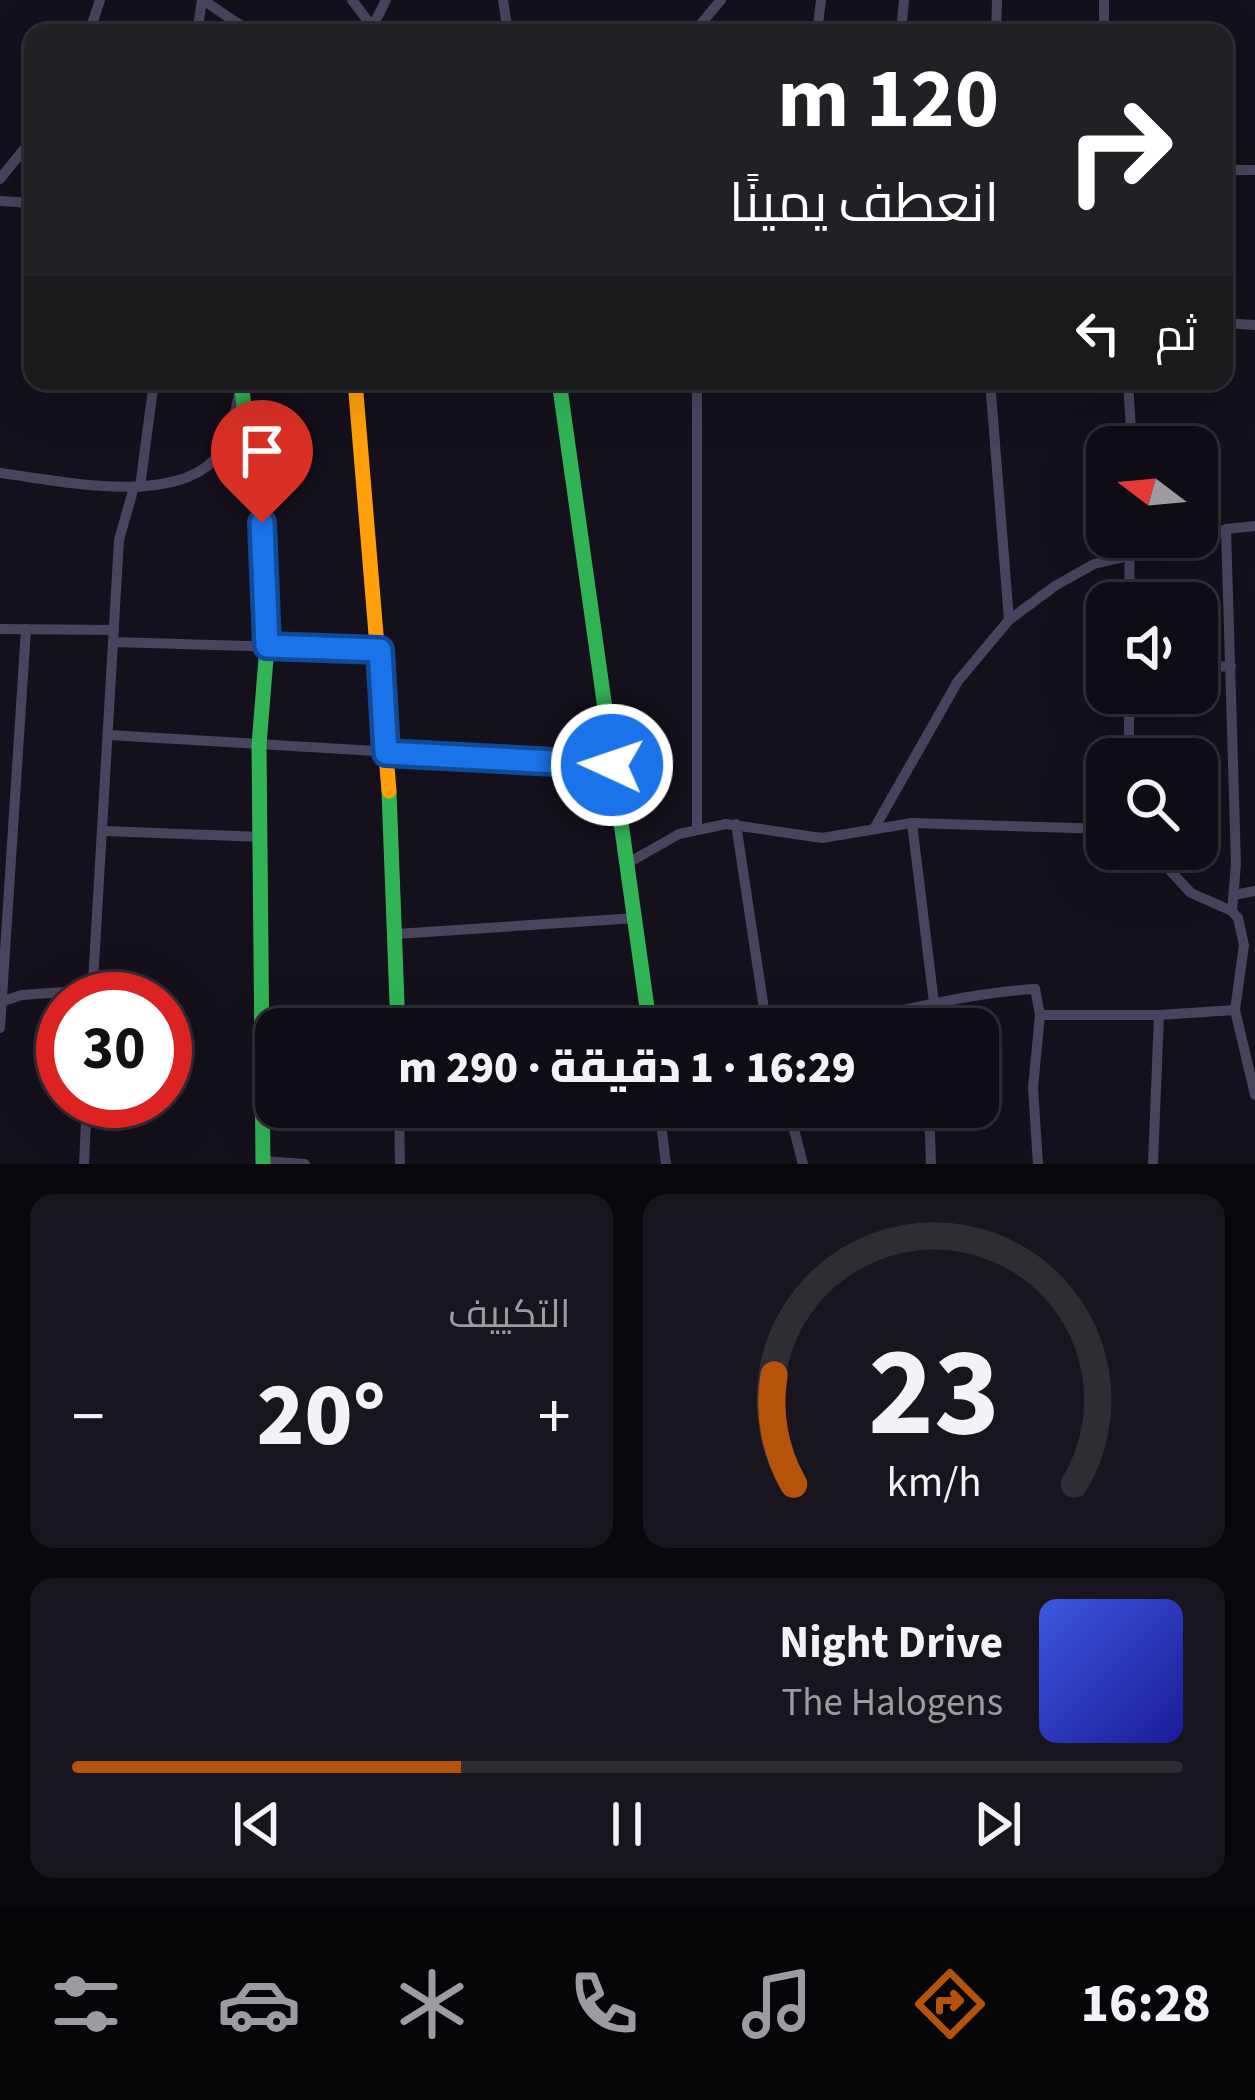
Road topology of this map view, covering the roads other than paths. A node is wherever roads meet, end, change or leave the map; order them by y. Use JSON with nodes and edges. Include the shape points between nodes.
{"nodes":[{"id":1,"x":202,"y":0,"type":"edge"},
{"id":2,"x":721,"y":0,"type":"edge"},
{"id":3,"x":238,"y":24,"type":"edge"},
{"id":4,"x":701,"y":24,"type":"edge"},
{"id":5,"x":24,"y":150,"type":"edge"},
{"id":6,"x":0,"y":179,"type":"edge"},
{"id":7,"x":153,"y":390,"type":"edge"},
{"id":8,"x":240,"y":390,"type":"edge"},
{"id":9,"x":243,"y":390,"type":"edge"},
{"id":10,"x":356,"y":390,"type":"edge"},
{"id":11,"x":560,"y":390,"type":"edge"},
{"id":12,"x":697,"y":390,"type":"edge"},
{"id":13,"x":991,"y":390,"type":"edge"},
{"id":14,"x":1129,"y":390,"type":"edge"},
{"id":15,"x":1131,"y":426,"type":"edge"},
{"id":16,"x":0,"y":473,"type":"edge"},
{"id":17,"x":137,"y":487,"type":"junction"},
{"id":18,"x":1255,"y":526,"type":"edge"},
{"id":19,"x":1226,"y":529,"type":"junction"},
{"id":20,"x":1218,"y":533,"type":"edge"},
{"id":21,"x":1123,"y":558,"type":"edge"},
{"id":22,"x":1009,"y":620,"type":"junction"},
{"id":23,"x":0,"y":629,"type":"edge"},
{"id":24,"x":26,"y":629,"type":"junction"},
{"id":25,"x":114,"y":636,"type":"junction"},
{"id":26,"x":267,"y":646,"type":"junction"},
{"id":27,"x":380,"y":650,"type":"junction"},
{"id":28,"x":1218,"y":667,"type":"edge"},
{"id":29,"x":1231,"y":667,"type":"junction"},
{"id":30,"x":108,"y":735,"type":"junction"},
{"id":31,"x":259,"y":746,"type":"junction"},
{"id":32,"x":386,"y":753,"type":"junction"},
{"id":33,"x":612,"y":765,"type":"junction"},
{"id":34,"x":912,"y":823,"type":"junction"},
{"id":35,"x":736,"y":824,"type":"junction"},
{"id":36,"x":875,"y":827,"type":"junction"},
{"id":37,"x":1086,"y":828,"type":"edge"},
{"id":38,"x":698,"y":830,"type":"junction"},
{"id":39,"x":104,"y":831,"type":"junction"},
{"id":40,"x":260,"y":837,"type":"junction"},
{"id":41,"x":628,"y":863,"type":"junction"},
{"id":42,"x":1170,"y":870,"type":"edge"},
{"id":43,"x":1255,"y":891,"type":"edge"},
{"id":44,"x":1234,"y":895,"type":"junction"},
{"id":45,"x":1232,"y":911,"type":"junction"},
{"id":46,"x":636,"y":918,"type":"junction"},
{"id":47,"x":396,"y":934,"type":"junction"},
{"id":48,"x":1250,"y":944,"type":"edge"},
{"id":49,"x":94,"y":972,"type":"edge"},
{"id":50,"x":36,"y":995,"type":"edge"},
{"id":51,"x":0,"y":1002,"type":"edge"},
{"id":52,"x":929,"y":1004,"type":"junction"},
{"id":53,"x":398,"y":1008,"type":"edge"},
{"id":54,"x":647,"y":1008,"type":"edge"},
{"id":55,"x":764,"y":1008,"type":"edge"},
{"id":56,"x":909,"y":1008,"type":"edge"},
{"id":57,"x":928,"y":1008,"type":"edge"},
{"id":58,"x":1235,"y":1010,"type":"junction"},
{"id":59,"x":1040,"y":1015,"type":"junction"},
{"id":60,"x":1159,"y":1015,"type":"junction"},
{"id":61,"x":0,"y":1028,"type":"edge"},
{"id":62,"x":1255,"y":1095,"type":"edge"},
{"id":63,"x":86,"y":1128,"type":"edge"},
{"id":64,"x":399,"y":1128,"type":"edge"},
{"id":65,"x":662,"y":1128,"type":"edge"},
{"id":66,"x":794,"y":1128,"type":"edge"},
{"id":67,"x":930,"y":1128,"type":"edge"},
{"id":68,"x":263,"y":1162,"type":"edge"},
{"id":69,"x":84,"y":1164,"type":"edge"},
{"id":70,"x":305,"y":1164,"type":"edge"},
{"id":71,"x":400,"y":1164,"type":"edge"},
{"id":72,"x":666,"y":1164,"type":"edge"},
{"id":73,"x":803,"y":1164,"type":"edge"},
{"id":74,"x":931,"y":1164,"type":"edge"},
{"id":75,"x":1038,"y":1164,"type":"edge"},
{"id":76,"x":1153,"y":1164,"type":"edge"}],
"edges":[{"from":1,"to":3,"type":"street"},
{"from":2,"to":4,"type":"street"},
{"from":5,"to":6,"type":"street"},
{"from":7,"to":17,"type":"street"},
{"from":8,"to":17,"type":"street","via":[[212,462],[183,478]]},
{"from":9,"to":26,"type":"street","via":[[262,523]]},
{"from":10,"to":27,"type":"street"},
{"from":11,"to":33,"type":"street"},
{"from":12,"to":38,"type":"street"},
{"from":13,"to":22,"type":"street"},
{"from":14,"to":15,"type":"street"},
{"from":16,"to":17,"type":"street"},
{"from":17,"to":25,"type":"street","via":[[119,540]]},
{"from":18,"to":19,"type":"street"},
{"from":19,"to":20,"type":"street"},
{"from":19,"to":29,"type":"street"},
{"from":21,"to":22,"type":"street","via":[[1079,571]]},
{"from":22,"to":36,"type":"street","via":[[958,681]]},
{"from":23,"to":24,"type":"street"},
{"from":24,"to":25,"type":"street"},
{"from":24,"to":51,"type":"street"},
{"from":25,"to":26,"type":"street"},
{"from":25,"to":30,"type":"street"},
{"from":26,"to":27,"type":"street"},
{"from":26,"to":31,"type":"street"},
{"from":27,"to":32,"type":"street"},
{"from":28,"to":29,"type":"street"},
{"from":29,"to":44,"type":"street"},
{"from":30,"to":31,"type":"street"},
{"from":30,"to":39,"type":"street"},
{"from":31,"to":32,"type":"street"},
{"from":31,"to":40,"type":"street"},
{"from":32,"to":33,"type":"street"},
{"from":32,"to":47,"type":"street"},
{"from":33,"to":41,"type":"street"},
{"from":34,"to":36,"type":"street"},
{"from":34,"to":37,"type":"street"},
{"from":34,"to":52,"type":"street"},
{"from":35,"to":36,"type":"street","via":[[823,838]]},
{"from":35,"to":38,"type":"street"},
{"from":35,"to":55,"type":"street"},
{"from":38,"to":41,"type":"street"},
{"from":39,"to":40,"type":"street"},
{"from":39,"to":49,"type":"street"},
{"from":40,"to":68,"type":"street"},
{"from":41,"to":46,"type":"street"},
{"from":42,"to":45,"type":"street","via":[[1192,893]]},
{"from":43,"to":44,"type":"street"},
{"from":44,"to":45,"type":"street"},
{"from":45,"to":48,"type":"street"},
{"from":46,"to":47,"type":"street"},
{"from":46,"to":54,"type":"street"},
{"from":47,"to":53,"type":"street"},
{"from":48,"to":58,"type":"street"},
{"from":50,"to":51,"type":"street"},
{"from":51,"to":61,"type":"street"},
{"from":52,"to":56,"type":"street"},
{"from":52,"to":57,"type":"street"},
{"from":52,"to":59,"type":"street","via":[[1033,989]]},
{"from":58,"to":60,"type":"street"},
{"from":58,"to":62,"type":"street"},
{"from":59,"to":60,"type":"street"},
{"from":59,"to":75,"type":"street","via":[[1033,1088]]},
{"from":60,"to":76,"type":"street"},
{"from":63,"to":69,"type":"street"},
{"from":64,"to":71,"type":"street"},
{"from":65,"to":72,"type":"street"},
{"from":66,"to":73,"type":"street"},
{"from":67,"to":74,"type":"street"},
{"from":68,"to":70,"type":"street"}]}
